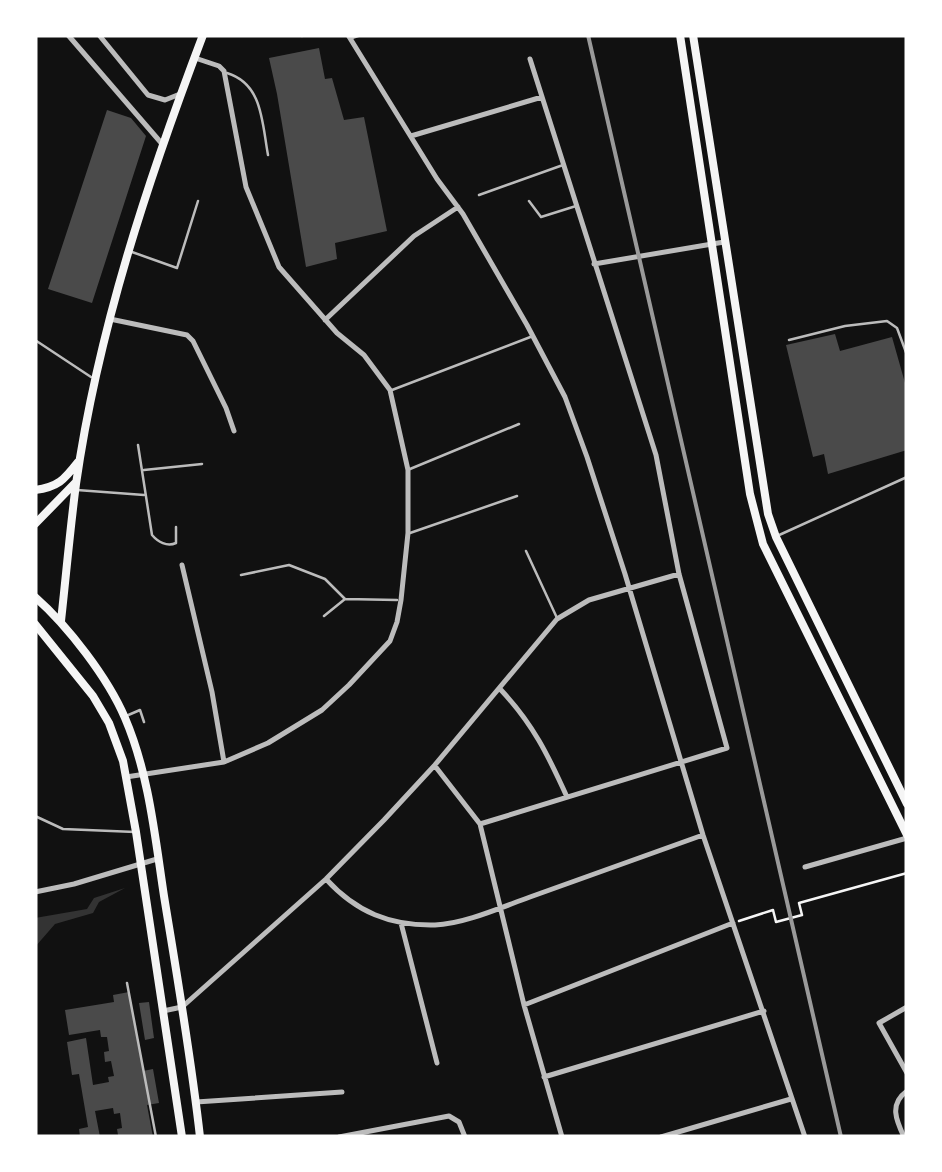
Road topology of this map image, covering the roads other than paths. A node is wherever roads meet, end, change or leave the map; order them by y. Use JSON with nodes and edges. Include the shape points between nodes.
{"nodes":[{"id":1,"x":68,"y":35,"type":"edge"},
{"id":2,"x":98,"y":35,"type":"edge"},
{"id":3,"x":203,"y":35,"type":"edge"},
{"id":4,"x":360,"y":35,"type":"edge"},
{"id":5,"x":680,"y":35,"type":"edge"},
{"id":6,"x":693,"y":35,"type":"edge"},
{"id":7,"x":350,"y":37,"type":"edge"},
{"id":8,"x":194,"y":58,"type":"junction"},
{"id":9,"x":530,"y":59,"type":"dead end"},
{"id":10,"x":224,"y":72,"type":"junction"},
{"id":11,"x":180,"y":94,"type":"junction"},
{"id":12,"x":542,"y":97,"type":"junction"},
{"id":13,"x":411,"y":136,"type":"junction"},
{"id":14,"x":164,"y":146,"type":"junction"},
{"id":15,"x":268,"y":155,"type":"dead end"},
{"id":16,"x":562,"y":165,"type":"junction"},
{"id":17,"x":479,"y":195,"type":"dead end"},
{"id":18,"x":529,"y":200,"type":"dead end"},
{"id":19,"x":198,"y":201,"type":"dead end"},
{"id":20,"x":458,"y":206,"type":"junction"},
{"id":21,"x":576,"y":206,"type":"junction"},
{"id":22,"x":725,"y":242,"type":"junction"},
{"id":23,"x":712,"y":244,"type":"junction"},
{"id":24,"x":130,"y":251,"type":"junction"},
{"id":25,"x":594,"y":264,"type":"junction"},
{"id":26,"x":110,"y":318,"type":"junction"},
{"id":27,"x":325,"y":320,"type":"junction"},
{"id":28,"x":533,"y":336,"type":"junction"},
{"id":29,"x":35,"y":340,"type":"edge"},
{"id":30,"x":788,"y":340,"type":"dead end"},
{"id":31,"x":907,"y":356,"type":"edge"},
{"id":32,"x":96,"y":380,"type":"junction"},
{"id":33,"x":390,"y":390,"type":"junction"},
{"id":34,"x":519,"y":424,"type":"dead end"},
{"id":35,"x":234,"y":431,"type":"dead end"},
{"id":36,"x":138,"y":446,"type":"dead end"},
{"id":37,"x":81,"y":459,"type":"junction"},
{"id":38,"x":202,"y":464,"type":"dead end"},
{"id":39,"x":142,"y":470,"type":"junction"},
{"id":40,"x":408,"y":470,"type":"junction"},
{"id":41,"x":907,"y":476,"type":"edge"},
{"id":42,"x":76,"y":486,"type":"junction"},
{"id":43,"x":35,"y":490,"type":"edge"},
{"id":44,"x":145,"y":495,"type":"junction"},
{"id":45,"x":517,"y":496,"type":"dead end"},
{"id":46,"x":35,"y":524,"type":"edge"},
{"id":47,"x":176,"y":527,"type":"dead end"},
{"id":48,"x":408,"y":533,"type":"junction"},
{"id":49,"x":776,"y":537,"type":"junction"},
{"id":50,"x":526,"y":550,"type":"dead end"},
{"id":51,"x":182,"y":565,"type":"dead end"},
{"id":52,"x":679,"y":574,"type":"junction"},
{"id":53,"x":241,"y":575,"type":"dead end"},
{"id":54,"x":628,"y":588,"type":"junction"},
{"id":55,"x":35,"y":597,"type":"edge"},
{"id":56,"x":346,"y":600,"type":"junction"},
{"id":57,"x":401,"y":600,"type":"junction"},
{"id":58,"x":324,"y":616,"type":"dead end"},
{"id":59,"x":558,"y":620,"type":"junction"},
{"id":60,"x":61,"y":621,"type":"junction"},
{"id":61,"x":35,"y":624,"type":"edge"},
{"id":62,"x":500,"y":689,"type":"junction"},
{"id":63,"x":125,"y":717,"type":"junction"},
{"id":64,"x":144,"y":722,"type":"dead end"},
{"id":65,"x":224,"y":762,"type":"junction"},
{"id":66,"x":680,"y":762,"type":"junction"},
{"id":67,"x":434,"y":766,"type":"junction"},
{"id":68,"x":144,"y":775,"type":"junction"},
{"id":69,"x":126,"y":777,"type":"junction"},
{"id":70,"x":567,"y":797,"type":"junction"},
{"id":71,"x":907,"y":804,"type":"edge"},
{"id":72,"x":35,"y":816,"type":"edge"},
{"id":73,"x":480,"y":824,"type":"junction"},
{"id":74,"x":136,"y":832,"type":"junction"},
{"id":75,"x":703,"y":835,"type":"junction"},
{"id":76,"x":907,"y":837,"type":"edge"},
{"id":77,"x":158,"y":859,"type":"junction"},
{"id":78,"x":141,"y":863,"type":"junction"},
{"id":79,"x":805,"y":867,"type":"dead end"},
{"id":80,"x":326,"y":879,"type":"junction"},
{"id":81,"x":35,"y":892,"type":"edge"},
{"id":82,"x":500,"y":908,"type":"junction"},
{"id":83,"x":401,"y":922,"type":"junction"},
{"id":84,"x":733,"y":922,"type":"junction"},
{"id":85,"x":128,"y":983,"type":"dead end"},
{"id":86,"x":524,"y":1005,"type":"junction"},
{"id":87,"x":182,"y":1008,"type":"junction"},
{"id":88,"x":906,"y":1009,"type":"edge"},
{"id":89,"x":764,"y":1010,"type":"junction"},
{"id":90,"x":164,"y":1011,"type":"junction"},
{"id":91,"x":437,"y":1063,"type":"dead end"},
{"id":92,"x":907,"y":1073,"type":"edge"},
{"id":93,"x":544,"y":1077,"type":"junction"},
{"id":94,"x":342,"y":1092,"type":"dead end"},
{"id":95,"x":907,"y":1092,"type":"edge"},
{"id":96,"x":792,"y":1099,"type":"junction"},
{"id":97,"x":196,"y":1102,"type":"junction"},
{"id":98,"x":156,"y":1137,"type":"edge"},
{"id":99,"x":182,"y":1137,"type":"edge"},
{"id":100,"x":200,"y":1137,"type":"edge"},
{"id":101,"x":340,"y":1137,"type":"edge"},
{"id":102,"x":465,"y":1137,"type":"edge"},
{"id":103,"x":562,"y":1137,"type":"edge"},
{"id":104,"x":661,"y":1137,"type":"edge"},
{"id":105,"x":805,"y":1137,"type":"edge"},
{"id":106,"x":904,"y":1137,"type":"edge"}],
"edges":[{"from":1,"to":14,"type":"street"},
{"from":2,"to":11,"type":"street","via":[[148,94],[165,100]]},
{"from":3,"to":8,"type":"main road"},
{"from":4,"to":7,"type":"lane"},
{"from":5,"to":23,"type":"main road"},
{"from":6,"to":22,"type":"main road"},
{"from":7,"to":13,"type":"street"},
{"from":8,"to":10,"type":"street"},
{"from":8,"to":11,"type":"main road"},
{"from":9,"to":12,"type":"street"},
{"from":10,"to":15,"type":"lane","via":[[256,95]]},
{"from":10,"to":27,"type":"street","via":[[246,187],[279,267]]},
{"from":11,"to":14,"type":"main road"},
{"from":12,"to":13,"type":"street"},
{"from":12,"to":16,"type":"street"},
{"from":13,"to":20,"type":"street"},
{"from":14,"to":24,"type":"main road"},
{"from":16,"to":17,"type":"lane"},
{"from":16,"to":21,"type":"street"},
{"from":18,"to":21,"type":"lane","via":[[541,217]]},
{"from":19,"to":24,"type":"lane","via":[[177,268]]},
{"from":20,"to":27,"type":"street","via":[[414,236]]},
{"from":20,"to":28,"type":"street"},
{"from":21,"to":25,"type":"street"},
{"from":22,"to":23,"type":"street"},
{"from":22,"to":49,"type":"main road"},
{"from":23,"to":25,"type":"street"},
{"from":23,"to":76,"type":"main road","via":[[763,544]]},
{"from":24,"to":26,"type":"main road"},
{"from":25,"to":52,"type":"street","via":[[656,455]]},
{"from":26,"to":32,"type":"main road"},
{"from":26,"to":35,"type":"street","via":[[188,335]]},
{"from":27,"to":33,"type":"street"},
{"from":28,"to":33,"type":"lane"},
{"from":28,"to":54,"type":"street","via":[[582,442]]},
{"from":29,"to":32,"type":"lane"},
{"from":30,"to":31,"type":"lane","via":[[887,320]]},
{"from":32,"to":37,"type":"main road"},
{"from":33,"to":40,"type":"street"},
{"from":34,"to":40,"type":"lane"},
{"from":36,"to":39,"type":"lane"},
{"from":37,"to":42,"type":"main road"},
{"from":37,"to":43,"type":"main road","via":[[52,488]]},
{"from":38,"to":39,"type":"lane"},
{"from":39,"to":44,"type":"lane"},
{"from":40,"to":48,"type":"street"},
{"from":41,"to":49,"type":"lane"},
{"from":42,"to":44,"type":"lane"},
{"from":42,"to":46,"type":"main road"},
{"from":42,"to":60,"type":"main road"},
{"from":44,"to":47,"type":"lane","via":[[157,541],[176,543]]},
{"from":45,"to":48,"type":"lane"},
{"from":48,"to":57,"type":"street"},
{"from":49,"to":71,"type":"main road"},
{"from":50,"to":59,"type":"lane"},
{"from":51,"to":65,"type":"street"},
{"from":52,"to":54,"type":"street"},
{"from":52,"to":66,"type":"street","via":[[727,748]]},
{"from":53,"to":56,"type":"lane","via":[[289,566],[324,579]]},
{"from":54,"to":59,"type":"street","via":[[589,600]]},
{"from":54,"to":66,"type":"street"},
{"from":55,"to":60,"type":"main road"},
{"from":56,"to":57,"type":"lane"},
{"from":56,"to":58,"type":"lane"},
{"from":57,"to":65,"type":"street","via":[[390,640],[349,686],[268,744]]},
{"from":59,"to":62,"type":"street"},
{"from":60,"to":63,"type":"main road"},
{"from":61,"to":69,"type":"main road","via":[[93,696]]},
{"from":62,"to":67,"type":"street"},
{"from":62,"to":70,"type":"street","via":[[544,746]]},
{"from":63,"to":64,"type":"lane","via":[[140,710]]},
{"from":63,"to":68,"type":"main road"},
{"from":65,"to":68,"type":"street"},
{"from":66,"to":70,"type":"street"},
{"from":66,"to":75,"type":"street"},
{"from":67,"to":73,"type":"street"},
{"from":67,"to":80,"type":"street"},
{"from":68,"to":69,"type":"street"},
{"from":68,"to":77,"type":"main road"},
{"from":69,"to":74,"type":"main road"},
{"from":70,"to":73,"type":"street"},
{"from":72,"to":74,"type":"lane","via":[[63,828]]},
{"from":73,"to":82,"type":"street"},
{"from":74,"to":78,"type":"main road"},
{"from":75,"to":82,"type":"street"},
{"from":75,"to":84,"type":"street"},
{"from":76,"to":79,"type":"street"},
{"from":77,"to":78,"type":"street"},
{"from":77,"to":87,"type":"main road"},
{"from":78,"to":81,"type":"street"},
{"from":78,"to":90,"type":"main road"},
{"from":80,"to":83,"type":"street","via":[[351,904]]},
{"from":80,"to":87,"type":"street"},
{"from":82,"to":83,"type":"street","via":[[445,924]]},
{"from":82,"to":86,"type":"street"},
{"from":83,"to":91,"type":"street"},
{"from":84,"to":86,"type":"street"},
{"from":84,"to":89,"type":"street"},
{"from":85,"to":98,"type":"lane"},
{"from":86,"to":93,"type":"street"},
{"from":87,"to":90,"type":"street"},
{"from":87,"to":97,"type":"main road"},
{"from":88,"to":92,"type":"street","via":[[878,1023]]},
{"from":89,"to":93,"type":"street"},
{"from":89,"to":96,"type":"street"},
{"from":90,"to":99,"type":"main road"},
{"from":93,"to":103,"type":"street"},
{"from":94,"to":97,"type":"street"},
{"from":95,"to":106,"type":"street","via":[[894,1112]]},
{"from":96,"to":104,"type":"street"},
{"from":96,"to":105,"type":"street"},
{"from":97,"to":100,"type":"main road"},
{"from":101,"to":102,"type":"street","via":[[449,1116]]}]}
